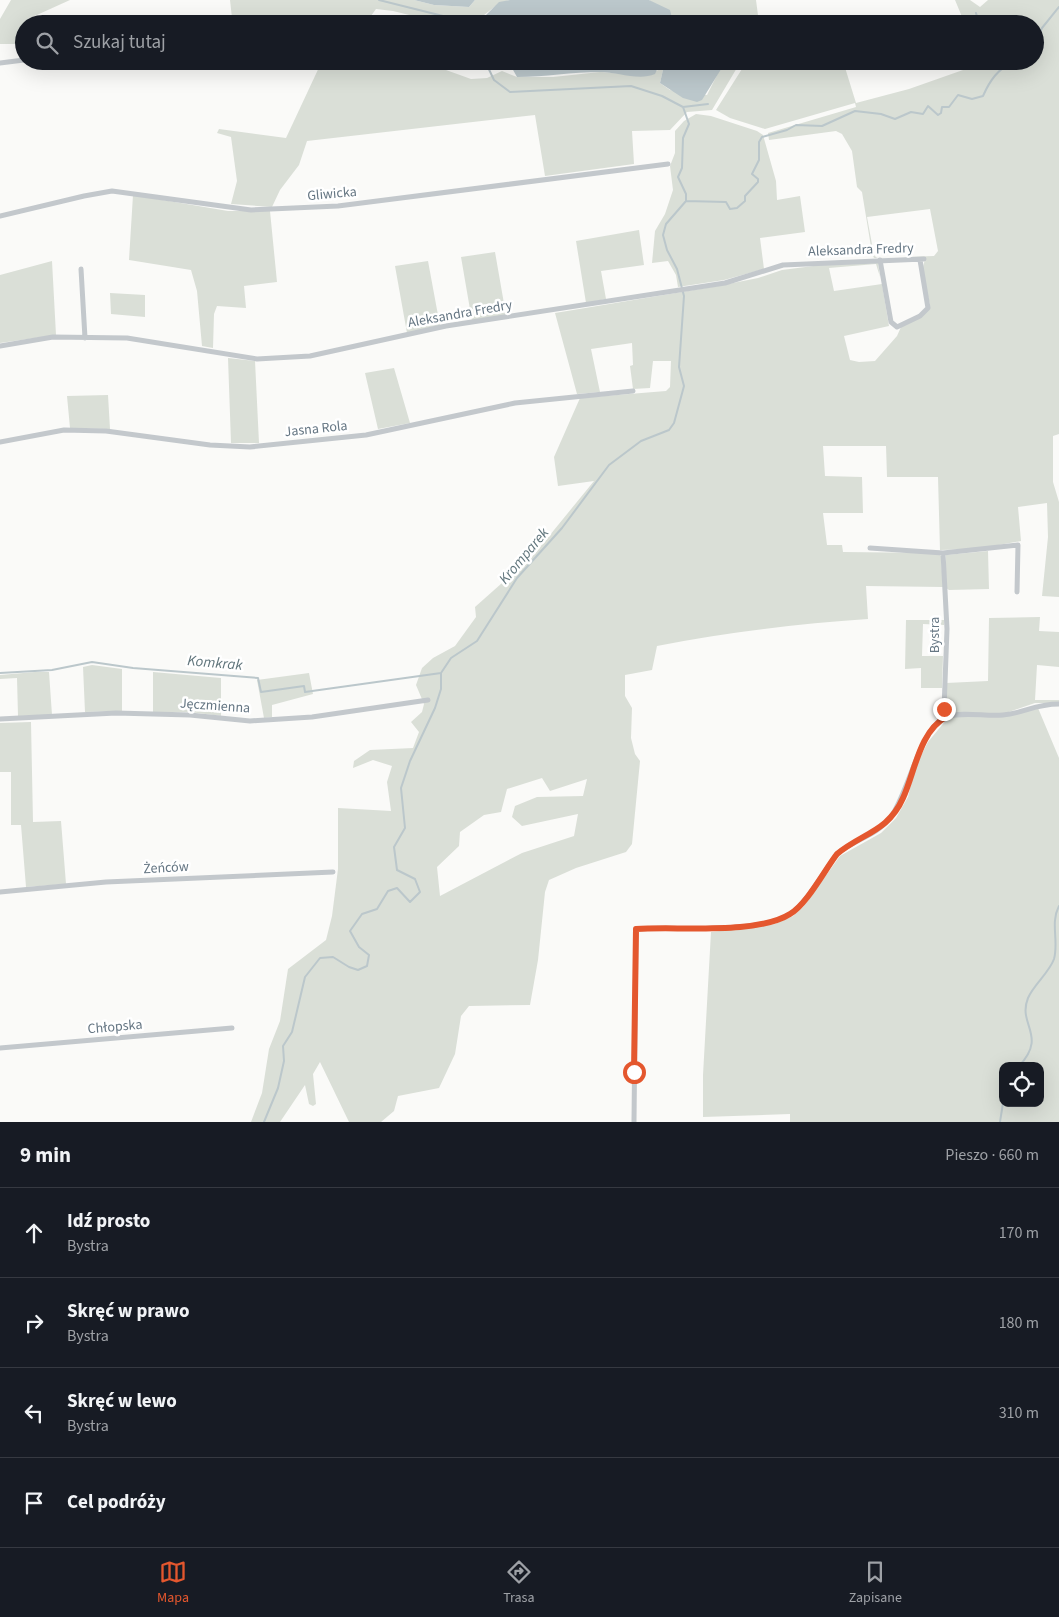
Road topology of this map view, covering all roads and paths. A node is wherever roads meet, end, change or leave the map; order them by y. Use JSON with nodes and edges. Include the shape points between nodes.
{"nodes":[{"id":1,"x":15,"y":61,"type":"edge"},
{"id":2,"x":0,"y":62,"type":"edge"},
{"id":3,"x":668,"y":164,"type":"dead end"},
{"id":4,"x":0,"y":216,"type":"edge"},
{"id":5,"x":880,"y":260,"type":"junction"},
{"id":6,"x":80,"y":269,"type":"dead end"},
{"id":7,"x":85,"y":338,"type":"junction"},
{"id":8,"x":0,"y":346,"type":"edge"},
{"id":9,"x":633,"y":391,"type":"dead end"},
{"id":10,"x":0,"y":442,"type":"edge"},
{"id":11,"x":870,"y":548,"type":"dead end"},
{"id":12,"x":943,"y":553,"type":"junction"},
{"id":13,"x":1016,"y":592,"type":"dead end"},
{"id":14,"x":428,"y":700,"type":"dead end"},
{"id":15,"x":1059,"y":704,"type":"edge"},
{"id":16,"x":946,"y":717,"type":"junction"},
{"id":17,"x":0,"y":719,"type":"edge"},
{"id":18,"x":333,"y":872,"type":"dead end"},
{"id":19,"x":0,"y":892,"type":"edge"},
{"id":20,"x":232,"y":1028,"type":"dead end"},
{"id":21,"x":0,"y":1048,"type":"edge"},
{"id":22,"x":634,"y":1122,"type":"edge"}],
"edges":[{"from":1,"to":2,"type":"street"},
{"from":3,"to":4,"type":"street","name":"Gliwicka","via":[[338,206],[251,210],[112,191]]},
{"from":5,"to":5,"type":"street","name":"Aleksandra Fredry","via":[[891,322],[897,327],[920,316],[928,308],[922,260]]},
{"from":5,"to":7,"type":"street","name":"Aleksandra Fredry","via":[[784,265],[726,283],[446,326],[310,356],[257,359],[146,340]]},
{"from":6,"to":7,"type":"street"},
{"from":7,"to":8,"type":"street","name":"Aleksandra Fredry","via":[[53,337]]},
{"from":9,"to":10,"type":"street","name":"Jasna Rola","via":[[516,403],[366,435],[250,447],[106,431],[64,430]]},
{"from":11,"to":12,"type":"street"},
{"from":12,"to":13,"type":"street","via":[[1018,545]]},
{"from":12,"to":16,"type":"street","name":"Bystra","via":[[947,629]]},
{"from":14,"to":17,"type":"street","name":"Jęczmienna","via":[[312,717],[250,721],[116,713]]},
{"from":15,"to":16,"type":"street","via":[[1039,705],[1003,715]]},
{"from":16,"to":22,"type":"street","via":[[938,722],[926,741],[912,768],[904,797],[893,814],[881,827],[837,854],[791,914],[773,921],[736,927],[636,929]]},
{"from":18,"to":19,"type":"street","name":"Żeńców","via":[[106,882]]},
{"from":20,"to":21,"type":"street","name":"Chłopska"}]}
